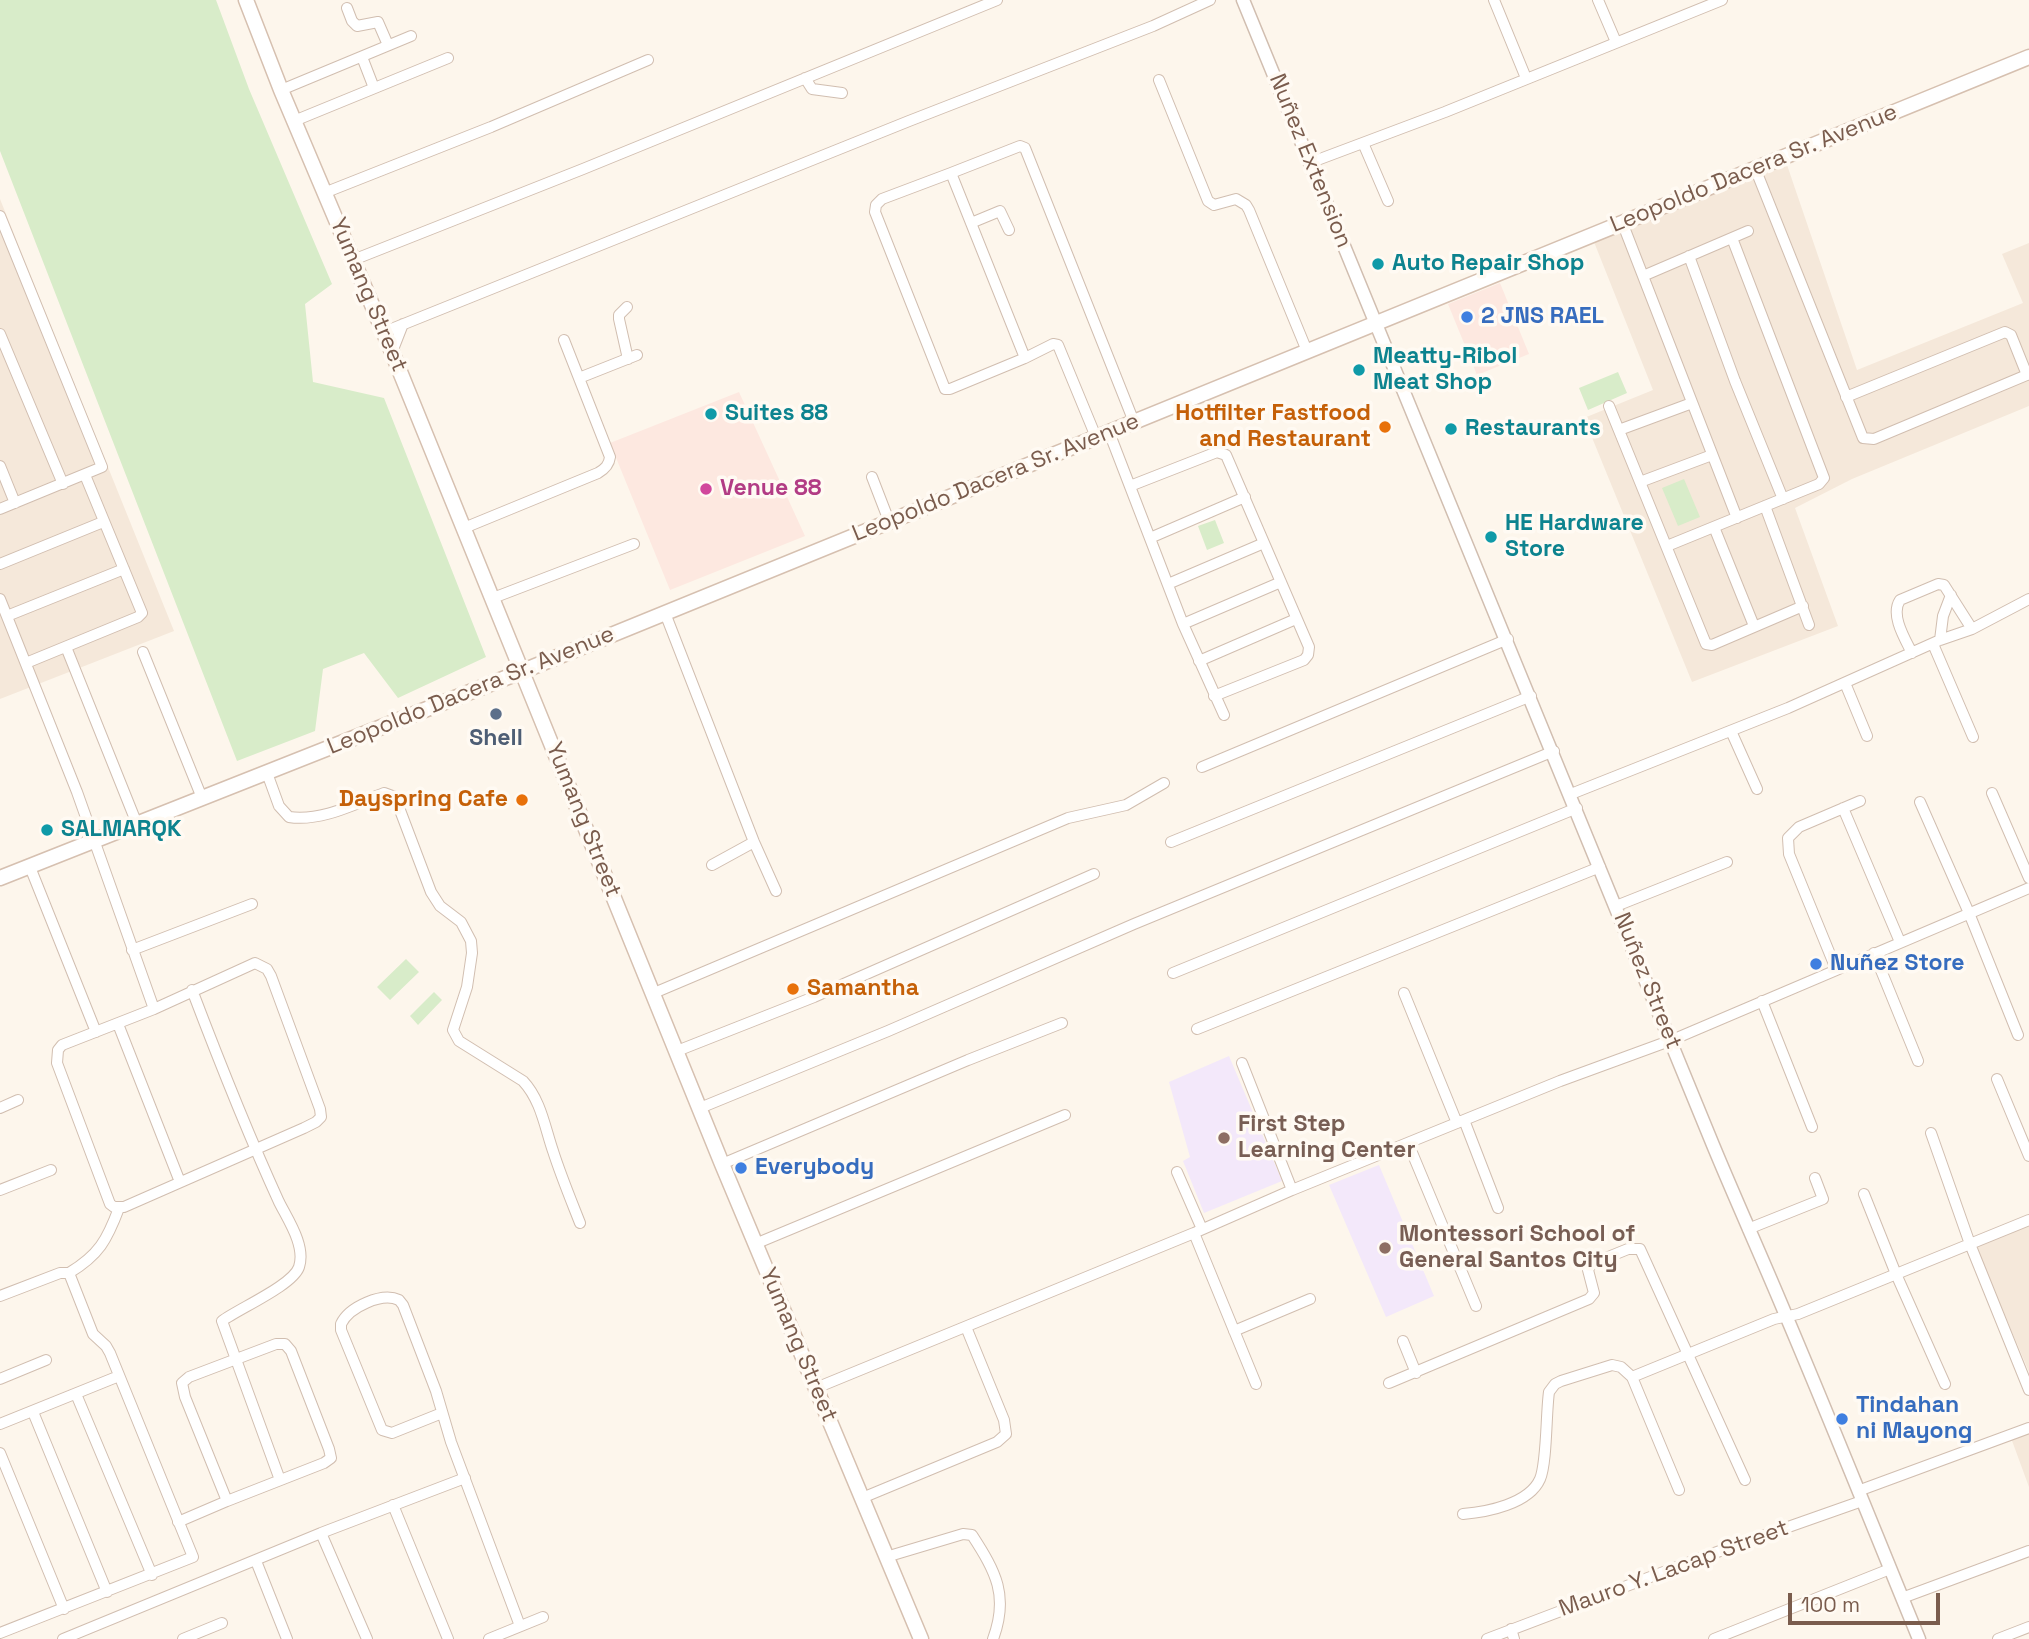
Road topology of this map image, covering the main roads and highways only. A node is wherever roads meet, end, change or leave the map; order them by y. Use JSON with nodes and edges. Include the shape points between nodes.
{"nodes":[{"id":1,"x":246,"y":0,"type":"edge"},
{"id":2,"x":2029,"y":57,"type":"edge"},
{"id":3,"x":523,"y":671,"type":"junction"},
{"id":4,"x":0,"y":878,"type":"edge"},
{"id":5,"x":921,"y":1639,"type":"edge"}],
"edges":[{"from":1,"to":3,"type":"main road","name":"Yumang Street"},
{"from":2,"to":3,"type":"main road","name":"Leopoldo Dacera Sr. Avenue"},
{"from":3,"to":4,"type":"main road","name":"Leopoldo Dacera Sr. Avenue"},
{"from":3,"to":5,"type":"main road","name":"Yumang Street"}]}
